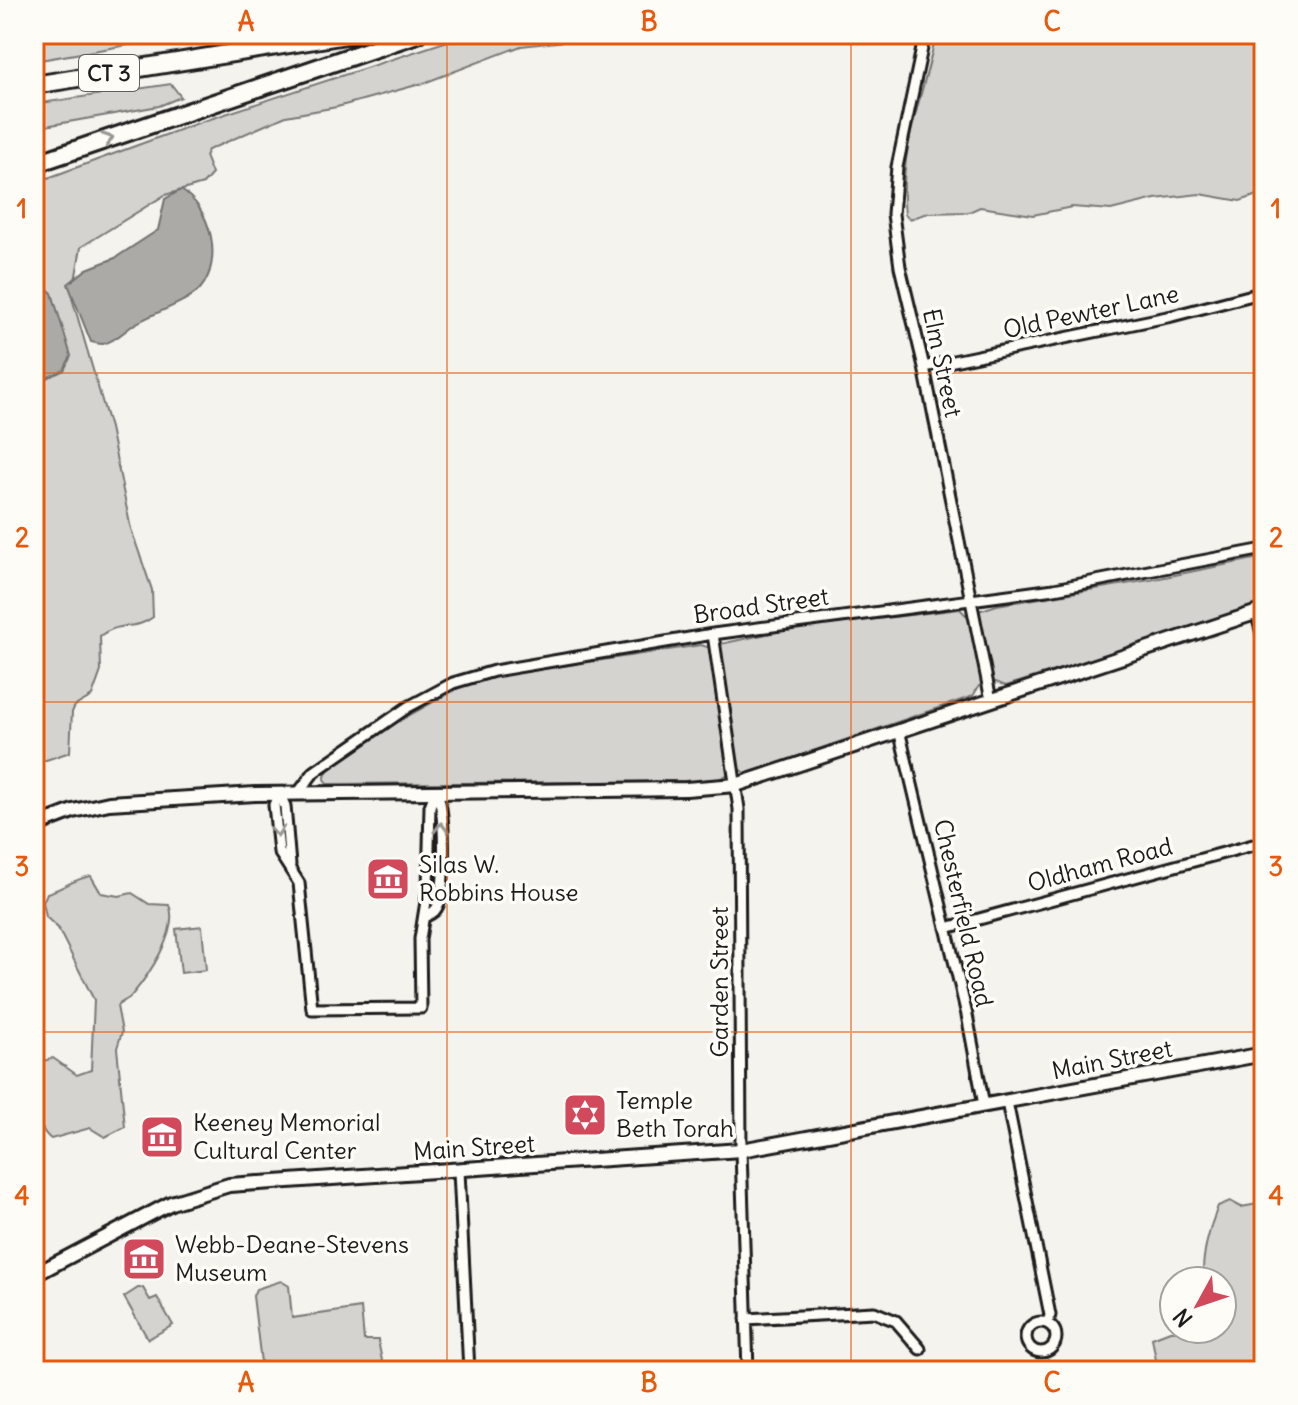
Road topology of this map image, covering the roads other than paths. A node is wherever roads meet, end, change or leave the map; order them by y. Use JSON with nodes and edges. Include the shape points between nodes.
{"nodes":[{"id":1,"x":271,"y":34,"type":"edge"},
{"id":2,"x":352,"y":34,"type":"edge"},
{"id":3,"x":417,"y":34,"type":"edge"},
{"id":4,"x":925,"y":34,"type":"edge"},
{"id":5,"x":185,"y":61,"type":"junction"},
{"id":6,"x":34,"y":85,"type":"edge"},
{"id":7,"x":34,"y":164,"type":"edge"},
{"id":8,"x":1264,"y":292,"type":"edge"},
{"id":9,"x":924,"y":367,"type":"junction"},
{"id":10,"x":1264,"y":549,"type":"edge"},
{"id":11,"x":970,"y":601,"type":"junction"},
{"id":12,"x":1260,"y":611,"type":"edge"},
{"id":13,"x":713,"y":634,"type":"junction"},
{"id":14,"x":1264,"y":641,"type":"edge"},
{"id":15,"x":991,"y":700,"type":"junction"},
{"id":16,"x":899,"y":730,"type":"junction"},
{"id":17,"x":736,"y":785,"type":"junction"},
{"id":18,"x":436,"y":791,"type":"junction"},
{"id":19,"x":299,"y":792,"type":"junction"},
{"id":20,"x":279,"y":793,"type":"junction"},
{"id":21,"x":34,"y":826,"type":"edge"},
{"id":22,"x":1264,"y":842,"type":"edge"},
{"id":23,"x":946,"y":928,"type":"junction"},
{"id":24,"x":1264,"y":1054,"type":"edge"},
{"id":25,"x":1007,"y":1102,"type":"junction"},
{"id":26,"x":984,"y":1105,"type":"junction"},
{"id":27,"x":741,"y":1150,"type":"junction"},
{"id":28,"x":459,"y":1171,"type":"junction"},
{"id":29,"x":34,"y":1275,"type":"edge"},
{"id":30,"x":746,"y":1319,"type":"junction"},
{"id":31,"x":1048,"y":1323,"type":"dead end"},
{"id":32,"x":920,"y":1349,"type":"dead end"},
{"id":33,"x":469,"y":1371,"type":"edge"},
{"id":34,"x":748,"y":1371,"type":"edge"}],
"edges":[{"from":1,"to":5,"type":"highway"},
{"from":2,"to":5,"type":"highway","number":"CT 3"},
{"from":7,"to":3,"type":"highway","one_way":true},
{"from":4,"to":9,"type":"street","name":"Elm Street","via":[[897,167],[893,214]]},
{"from":5,"to":6,"type":"highway","number":"CT 3"},
{"from":8,"to":9,"type":"street","name":"Old Pewter Lane"},
{"from":9,"to":11,"type":"street","name":"Elm Street"},
{"from":10,"to":11,"type":"street","name":"Broad Street"},
{"from":11,"to":13,"type":"street","name":"Broad Street"},
{"from":11,"to":15,"type":"street","name":"Elm Street"},
{"from":12,"to":14,"type":"street"},
{"from":12,"to":15,"type":"street"},
{"from":13,"to":17,"type":"street","name":"Garden Street"},
{"from":13,"to":19,"type":"street","name":"Broad Street","via":[[518,665],[453,683],[327,762]]},
{"from":15,"to":16,"type":"street"},
{"from":16,"to":17,"type":"street"},
{"from":16,"to":23,"type":"street","name":"Chesterfield Road"},
{"from":17,"to":18,"type":"street"},
{"from":17,"to":27,"type":"street","name":"Garden Street"},
{"from":18,"to":19,"type":"street"},
{"from":18,"to":20,"type":"street","via":[[430,806],[426,916],[420,939],[421,1008],[312,1009],[301,894],[279,852],[274,805]]},
{"from":19,"to":20,"type":"street"},
{"from":20,"to":21,"type":"street","via":[[109,803]]},
{"from":22,"to":23,"type":"street","name":"Oldham Road"},
{"from":23,"to":26,"type":"street","name":"Chesterfield Road"},
{"from":24,"to":25,"type":"street","name":"Main Street"},
{"from":25,"to":26,"type":"street","name":"Main Street"},
{"from":25,"to":31,"type":"street"},
{"from":26,"to":27,"type":"street","name":"Main Street"},
{"from":27,"to":28,"type":"street","name":"Main Street"},
{"from":27,"to":30,"type":"street","name":"Garden Street"},
{"from":28,"to":29,"type":"street","name":"Main Street","via":[[248,1182],[210,1189],[148,1214]]},
{"from":28,"to":33,"type":"street"},
{"from":30,"to":32,"type":"street","via":[[874,1312],[896,1321]]},
{"from":30,"to":34,"type":"street","name":"Garden Street"}]}
